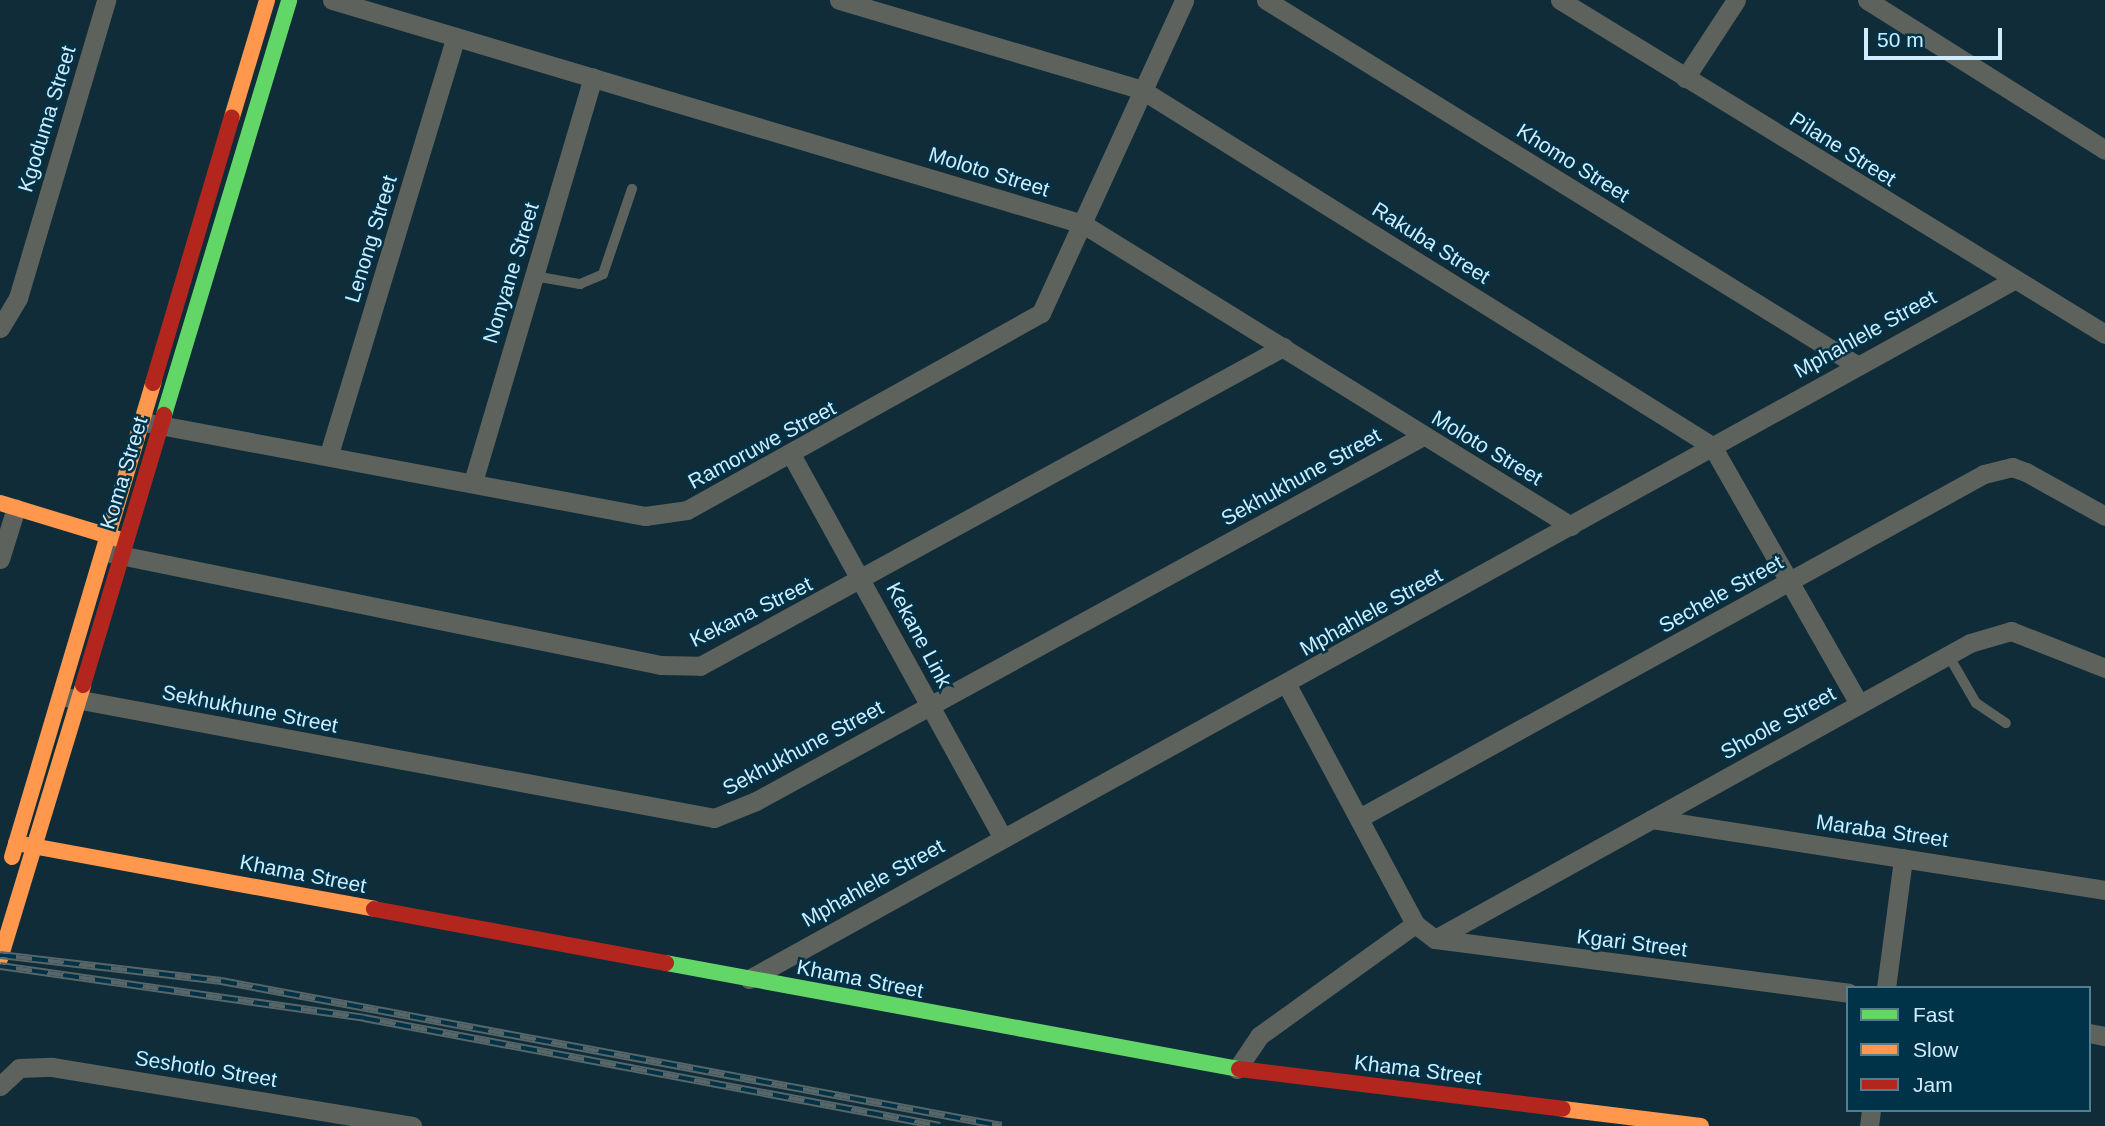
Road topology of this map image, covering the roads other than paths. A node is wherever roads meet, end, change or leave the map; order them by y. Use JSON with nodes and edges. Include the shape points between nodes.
{"nodes":[{"id":1,"x":106,"y":0,"type":"edge"},
{"id":2,"x":267,"y":0,"type":"edge"},
{"id":3,"x":289,"y":0,"type":"edge"},
{"id":4,"x":332,"y":0,"type":"edge"},
{"id":5,"x":839,"y":0,"type":"edge"},
{"id":6,"x":1184,"y":0,"type":"edge"},
{"id":7,"x":1266,"y":0,"type":"edge"},
{"id":8,"x":1560,"y":0,"type":"edge"},
{"id":9,"x":1736,"y":0,"type":"edge"},
{"id":10,"x":1867,"y":0,"type":"edge"},
{"id":11,"x":456,"y":37,"type":"junction"},
{"id":12,"x":593,"y":78,"type":"junction"},
{"id":13,"x":1685,"y":78,"type":"junction"},
{"id":14,"x":1142,"y":90,"type":"junction"},
{"id":15,"x":2105,"y":150,"type":"edge"},
{"id":16,"x":632,"y":190,"type":"dead end"},
{"id":17,"x":1083,"y":223,"type":"junction"},
{"id":18,"x":534,"y":276,"type":"junction"},
{"id":19,"x":2012,"y":281,"type":"junction"},
{"id":20,"x":0,"y":328,"type":"edge"},
{"id":21,"x":2105,"y":334,"type":"edge"},
{"id":22,"x":1283,"y":347,"type":"junction"},
{"id":23,"x":1855,"y":364,"type":"junction"},
{"id":24,"x":140,"y":422,"type":"junction"},
{"id":25,"x":161,"y":425,"type":"junction"},
{"id":26,"x":1423,"y":436,"type":"junction"},
{"id":27,"x":1712,"y":446,"type":"junction"},
{"id":28,"x":329,"y":454,"type":"junction"},
{"id":29,"x":792,"y":456,"type":"junction"},
{"id":30,"x":473,"y":482,"type":"junction"},
{"id":31,"x":8,"y":506,"type":"edge"},
{"id":32,"x":2105,"y":516,"type":"edge"},
{"id":33,"x":1571,"y":526,"type":"junction"},
{"id":34,"x":105,"y":541,"type":"junction"},
{"id":35,"x":123,"y":550,"type":"junction"},
{"id":36,"x":0,"y":559,"type":"edge"},
{"id":37,"x":865,"y":580,"type":"junction"},
{"id":38,"x":1789,"y":583,"type":"junction"},
{"id":39,"x":1947,"y":653,"type":"junction"},
{"id":40,"x":2105,"y":668,"type":"edge"},
{"id":41,"x":1287,"y":685,"type":"junction"},
{"id":42,"x":60,"y":696,"type":"junction"},
{"id":43,"x":79,"y":700,"type":"junction"},
{"id":44,"x":1859,"y":704,"type":"junction"},
{"id":45,"x":930,"y":706,"type":"junction"},
{"id":46,"x":2006,"y":723,"type":"dead end"},
{"id":47,"x":1361,"y":817,"type":"junction"},
{"id":48,"x":1652,"y":819,"type":"junction"},
{"id":49,"x":1002,"y":837,"type":"junction"},
{"id":50,"x":16,"y":843,"type":"junction"},
{"id":51,"x":35,"y":845,"type":"junction"},
{"id":52,"x":1903,"y":858,"type":"junction"},
{"id":53,"x":2105,"y":890,"type":"edge"},
{"id":54,"x":0,"y":899,"type":"edge"},
{"id":55,"x":1482,"y":912,"type":"junction"},
{"id":56,"x":1415,"y":924,"type":"junction"},
{"id":57,"x":1435,"y":939,"type":"junction"},
{"id":58,"x":1484,"y":947,"type":"junction"},
{"id":59,"x":0,"y":959,"type":"edge"},
{"id":60,"x":749,"y":979,"type":"junction"},
{"id":61,"x":1886,"y":986,"type":"edge"},
{"id":62,"x":1846,"y":993,"type":"edge"},
{"id":63,"x":1237,"y":1069,"type":"junction"},
{"id":64,"x":0,"y":1086,"type":"edge"},
{"id":65,"x":412,"y":1126,"type":"edge"},
{"id":66,"x":1701,"y":1126,"type":"edge"}],
"edges":[{"from":1,"to":20,"type":"street","name":"Kgoduma Street","via":[[18,298]]},
{"from":2,"to":24,"type":"main road","name":"Koma Street"},
{"from":3,"to":25,"type":"main road","name":"Koma Street"},
{"from":4,"to":11,"type":"street","name":"Moloto Street"},
{"from":5,"to":14,"type":"street","name":"Rakuba Street"},
{"from":6,"to":14,"type":"street","name":"Ramoruwe Street"},
{"from":7,"to":23,"type":"street","name":"Khomo Street"},
{"from":8,"to":13,"type":"street","name":"Pilane Street"},
{"from":9,"to":13,"type":"street"},
{"from":10,"to":15,"type":"street"},
{"from":11,"to":12,"type":"street","name":"Moloto Street"},
{"from":11,"to":28,"type":"street","name":"Lenong Street"},
{"from":12,"to":17,"type":"street","name":"Moloto Street"},
{"from":12,"to":18,"type":"street","name":"Nonyane Street"},
{"from":13,"to":19,"type":"street","name":"Pilane Street"},
{"from":14,"to":17,"type":"street","name":"Ramoruwe Street"},
{"from":14,"to":27,"type":"street","name":"Rakuba Street"},
{"from":16,"to":18,"type":"lane","via":[[603,274],[580,284]]},
{"from":17,"to":22,"type":"street","name":"Moloto Street"},
{"from":17,"to":29,"type":"street","name":"Ramoruwe Street","via":[[1033,321]]},
{"from":18,"to":30,"type":"street","name":"Nonyane Street"},
{"from":19,"to":21,"type":"street","name":"Pilane Street"},
{"from":19,"to":23,"type":"street","name":"Mphahlele Street"},
{"from":22,"to":26,"type":"street","name":"Moloto Street"},
{"from":22,"to":37,"type":"street","name":"Kekana Street"},
{"from":23,"to":27,"type":"street","name":"Mphahlele Street"},
{"from":24,"to":25,"type":"street","name":"Ramoruwe Street"},
{"from":24,"to":34,"type":"main road","name":"Koma Street"},
{"from":25,"to":28,"type":"street","name":"Ramoruwe Street"},
{"from":25,"to":35,"type":"main road","name":"Koma Street"},
{"from":26,"to":33,"type":"street","name":"Moloto Street"},
{"from":26,"to":45,"type":"street","name":"Sekhukhune Street"},
{"from":27,"to":33,"type":"street","name":"Mphahlele Street"},
{"from":27,"to":38,"type":"street","name":"Rakuba Street"},
{"from":28,"to":30,"type":"street","name":"Ramoruwe Street"},
{"from":29,"to":30,"type":"street","name":"Ramoruwe Street","via":[[703,502],[659,517]]},
{"from":29,"to":37,"type":"street","name":"Kekane Link"},
{"from":31,"to":34,"type":"main road"},
{"from":31,"to":36,"type":"street"},
{"from":32,"to":38,"type":"street","name":"Sechele Street","via":[[2026,472],[1997,469]]},
{"from":33,"to":41,"type":"street","name":"Mphahlele Street"},
{"from":34,"to":35,"type":"street","name":"Kekana Street"},
{"from":34,"to":42,"type":"main road","name":"Koma Street"},
{"from":35,"to":37,"type":"street","name":"Kekana Street","via":[[686,667],[713,660]]},
{"from":35,"to":43,"type":"main road","name":"Koma Street"},
{"from":37,"to":45,"type":"street","name":"Kekane Link"},
{"from":38,"to":44,"type":"street","name":"Rakuba Street"},
{"from":38,"to":47,"type":"street","name":"Sechele Street"},
{"from":39,"to":40,"type":"street","name":"Shoole Street","via":[[2011,631]]},
{"from":39,"to":44,"type":"street","name":"Shoole Street"},
{"from":39,"to":46,"type":"lane","via":[[1976,703]]},
{"from":41,"to":47,"type":"street","name":"Kgari Street"},
{"from":41,"to":49,"type":"street","name":"Mphahlele Street"},
{"from":42,"to":43,"type":"street","name":"Sekhukhune Street"},
{"from":42,"to":50,"type":"main road","name":"Koma Street"},
{"from":43,"to":45,"type":"street","name":"Sekhukhune Street","via":[[714,818],[747,806]]},
{"from":43,"to":51,"type":"main road","name":"Koma Street"},
{"from":44,"to":48,"type":"street","name":"Shoole Street"},
{"from":45,"to":49,"type":"street","name":"Kekane Link"},
{"from":47,"to":56,"type":"street","name":"Kgari Street"},
{"from":48,"to":52,"type":"street","name":"Maraba Street"},
{"from":48,"to":55,"type":"street","name":"Shoole Street"},
{"from":49,"to":60,"type":"street","name":"Mphahlele Street"},
{"from":50,"to":51,"type":"main road","name":"Khama Street"},
{"from":50,"to":54,"type":"main road","name":"Koma Street"},
{"from":51,"to":59,"type":"main road","name":"Koma Street"},
{"from":51,"to":60,"type":"main road","name":"Khama Street"},
{"from":52,"to":53,"type":"street","name":"Maraba Street"},
{"from":52,"to":61,"type":"street"},
{"from":55,"to":57,"type":"street","name":"Shoole Street"},
{"from":55,"to":58,"type":"street"},
{"from":56,"to":57,"type":"street","name":"Kgari Street"},
{"from":56,"to":63,"type":"street","via":[[1259,1035]]},
{"from":57,"to":58,"type":"street","name":"Kgari Street"},
{"from":58,"to":62,"type":"street","name":"Kgari Street"},
{"from":60,"to":63,"type":"main road","name":"Khama Street"},
{"from":63,"to":66,"type":"main road","name":"Khama Street"},
{"from":64,"to":65,"type":"street","name":"Seshotlo Street","via":[[19,1068],[52,1068]]}]}
